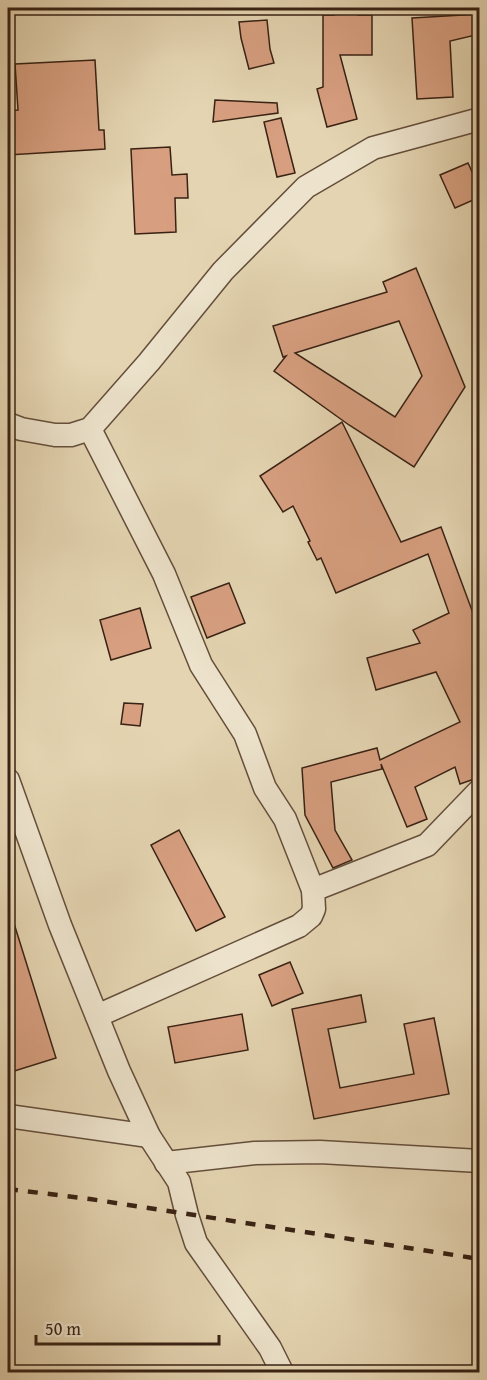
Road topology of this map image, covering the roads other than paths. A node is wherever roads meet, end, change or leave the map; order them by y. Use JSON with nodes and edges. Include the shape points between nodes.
{"nodes":[{"id":1,"x":480,"y":119,"type":"edge"},
{"id":2,"x":8,"y":423,"type":"edge"},
{"id":3,"x":90,"y":429,"type":"junction"},
{"id":4,"x":8,"y":780,"type":"edge"},
{"id":5,"x":480,"y":790,"type":"edge"},
{"id":6,"x":312,"y":890,"type":"junction"},
{"id":7,"x":97,"y":1016,"type":"junction"},
{"id":8,"x":8,"y":1116,"type":"edge"},
{"id":9,"x":149,"y":1136,"type":"junction"},
{"id":10,"x":480,"y":1161,"type":"edge"},
{"id":11,"x":166,"y":1162,"type":"junction"},
{"id":12,"x":282,"y":1372,"type":"edge"}],
"edges":[{"from":1,"to":3,"type":"street","via":[[373,148],[306,187],[223,271]]},
{"from":2,"to":3,"type":"street","via":[[55,435]]},
{"from":3,"to":6,"type":"street","via":[[164,573],[201,665],[245,734],[265,788],[285,819]]},
{"from":4,"to":7,"type":"street"},
{"from":5,"to":6,"type":"street","via":[[427,845]]},
{"from":6,"to":7,"type":"street","via":[[314,909],[299,926]]},
{"from":7,"to":9,"type":"street"},
{"from":8,"to":9,"type":"street"},
{"from":9,"to":11,"type":"street"},
{"from":10,"to":11,"type":"street","via":[[320,1152],[255,1153]]},
{"from":11,"to":12,"type":"street","via":[[179,1182],[196,1243],[270,1348]]}]}
